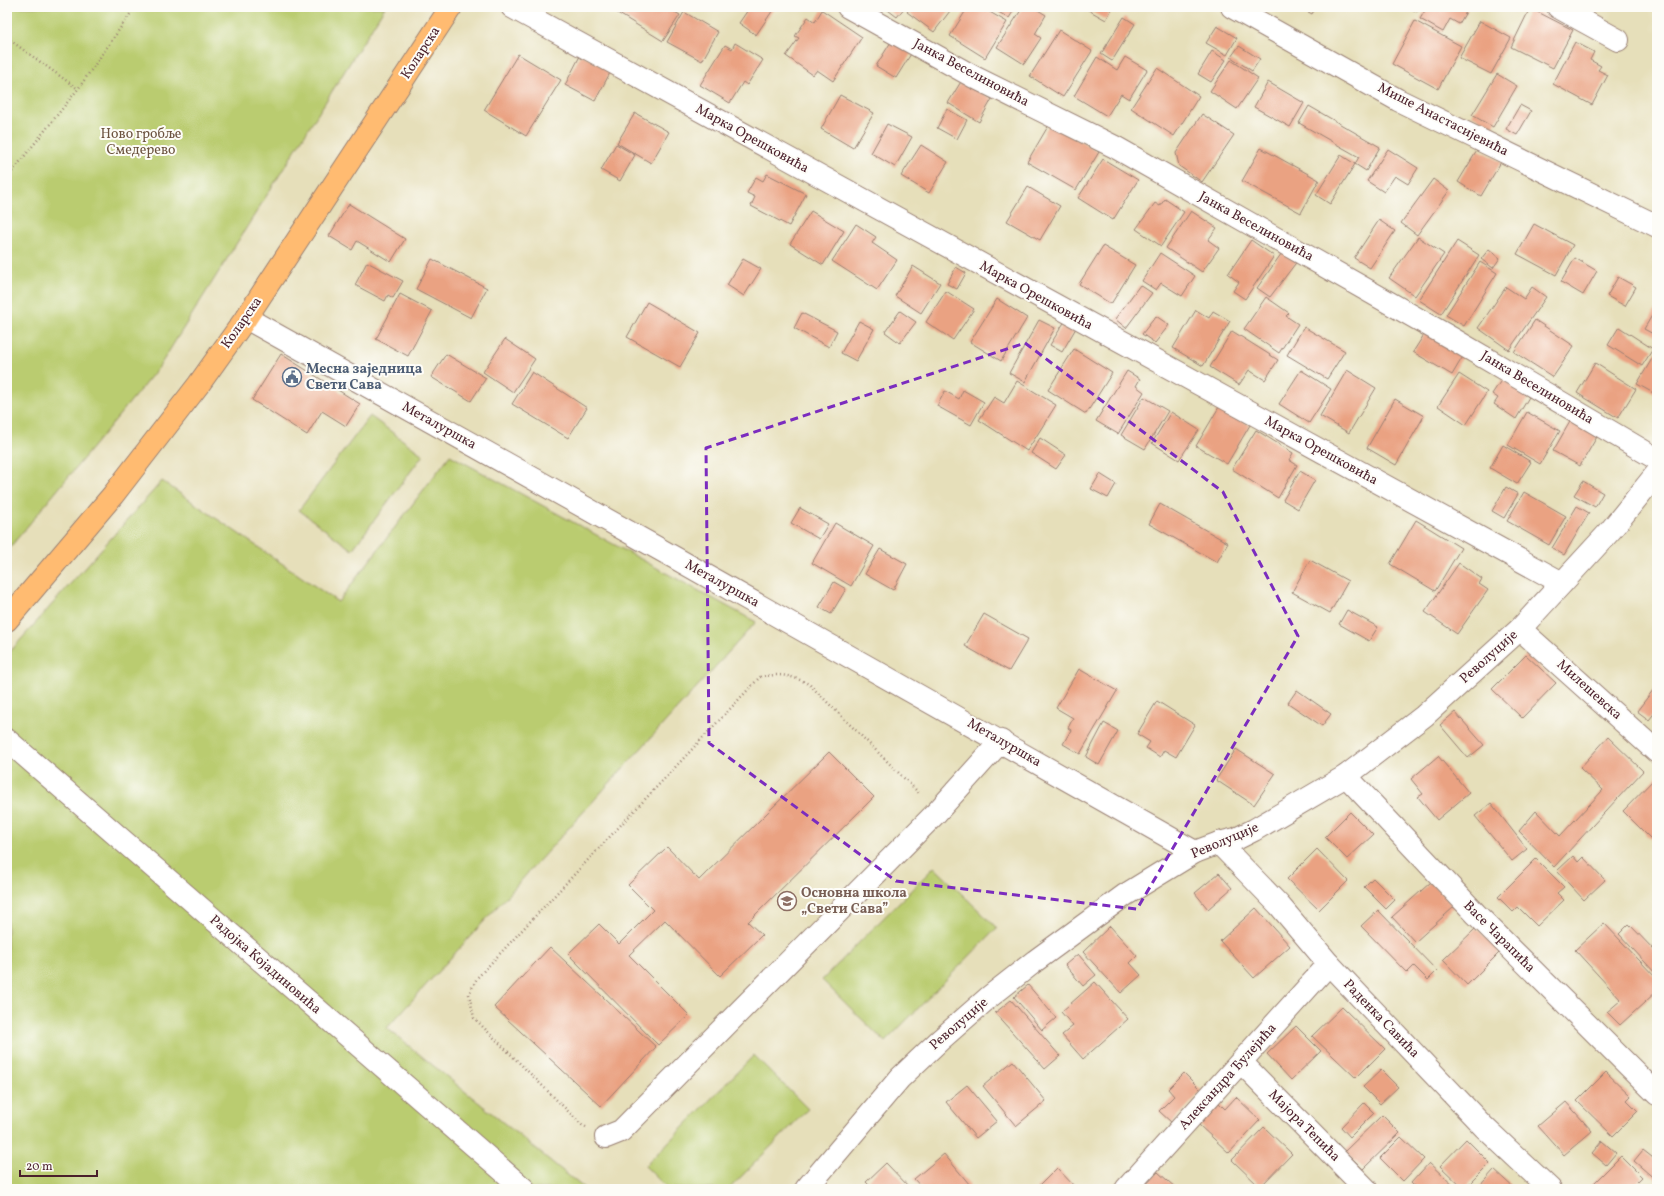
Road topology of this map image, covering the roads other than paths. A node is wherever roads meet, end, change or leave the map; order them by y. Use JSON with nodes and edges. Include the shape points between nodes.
{"nodes":[{"id":1,"x":451,"y":7,"type":"edge"},
{"id":2,"x":512,"y":7,"type":"edge"},
{"id":3,"x":848,"y":7,"type":"edge"},
{"id":4,"x":1232,"y":7,"type":"edge"},
{"id":5,"x":1558,"y":7,"type":"edge"},
{"id":6,"x":1618,"y":40,"type":"dead end"},
{"id":7,"x":1657,"y":226,"type":"edge"},
{"id":8,"x":246,"y":318,"type":"junction"},
{"id":9,"x":1657,"y":460,"type":"edge"},
{"id":10,"x":1657,"y":473,"type":"edge"},
{"id":11,"x":1562,"y":583,"type":"junction"},
{"id":12,"x":7,"y":620,"type":"edge"},
{"id":13,"x":1520,"y":629,"type":"junction"},
{"id":14,"x":7,"y":740,"type":"edge"},
{"id":15,"x":1001,"y":741,"type":"junction"},
{"id":16,"x":1657,"y":752,"type":"edge"},
{"id":17,"x":1346,"y":776,"type":"junction"},
{"id":18,"x":1219,"y":843,"type":"junction"},
{"id":19,"x":1195,"y":852,"type":"junction"},
{"id":20,"x":1329,"y":964,"type":"junction"},
{"id":21,"x":1241,"y":1062,"type":"junction"},
{"id":22,"x":1657,"y":1094,"type":"edge"},
{"id":23,"x":606,"y":1137,"type":"road end"},
{"id":24,"x":524,"y":1189,"type":"edge"},
{"id":25,"x":806,"y":1189,"type":"edge"},
{"id":26,"x":1126,"y":1189,"type":"edge"},
{"id":27,"x":1366,"y":1189,"type":"edge"},
{"id":28,"x":1550,"y":1189,"type":"edge"}],
"edges":[{"from":1,"to":8,"type":"main road","name":"Коларска"},
{"from":2,"to":11,"type":"street","name":"Марка Орешковића"},
{"from":3,"to":9,"type":"street","name":"Јанка Веселиновића","via":[[974,77],[1115,147],[1453,339]]},
{"from":4,"to":7,"type":"street","name":"Мише Анастасијевића","via":[[1398,100]]},
{"from":5,"to":6,"type":"street"},
{"from":8,"to":12,"type":"main road","name":"Коларска","via":[[200,384],[113,495]]},
{"from":8,"to":15,"type":"street","name":"Металуршка"},
{"from":10,"to":11,"type":"street","name":"Револуције","via":[[1611,530]]},
{"from":11,"to":13,"type":"street","name":"Револуције"},
{"from":13,"to":16,"type":"street","name":"Милешевска"},
{"from":13,"to":17,"type":"street","name":"Револуције","via":[[1424,716]]},
{"from":14,"to":24,"type":"street","name":"Радојка Којадиновића"},
{"from":15,"to":19,"type":"street","name":"Металуршка"},
{"from":15,"to":23,"type":"street","via":[[937,812],[621,1132]]},
{"from":17,"to":18,"type":"street","name":"Револуције","via":[[1254,830],[1236,839]]},
{"from":17,"to":22,"type":"street","name":"Васе Чарапића","via":[[1476,914]]},
{"from":18,"to":19,"type":"street","name":"Револуције"},
{"from":18,"to":20,"type":"street","name":"Раденка Савића","via":[[1279,905]]},
{"from":19,"to":25,"type":"street","name":"Револуције","via":[[1125,895],[988,998],[900,1078]]},
{"from":20,"to":21,"type":"street","name":"Александра Ђулејића"},
{"from":20,"to":28,"type":"street","name":"Раденка Савића","via":[[1484,1127]]},
{"from":21,"to":26,"type":"street","name":"Александра Ђулејића"},
{"from":21,"to":27,"type":"street","name":"Мајора Тепића"}]}
